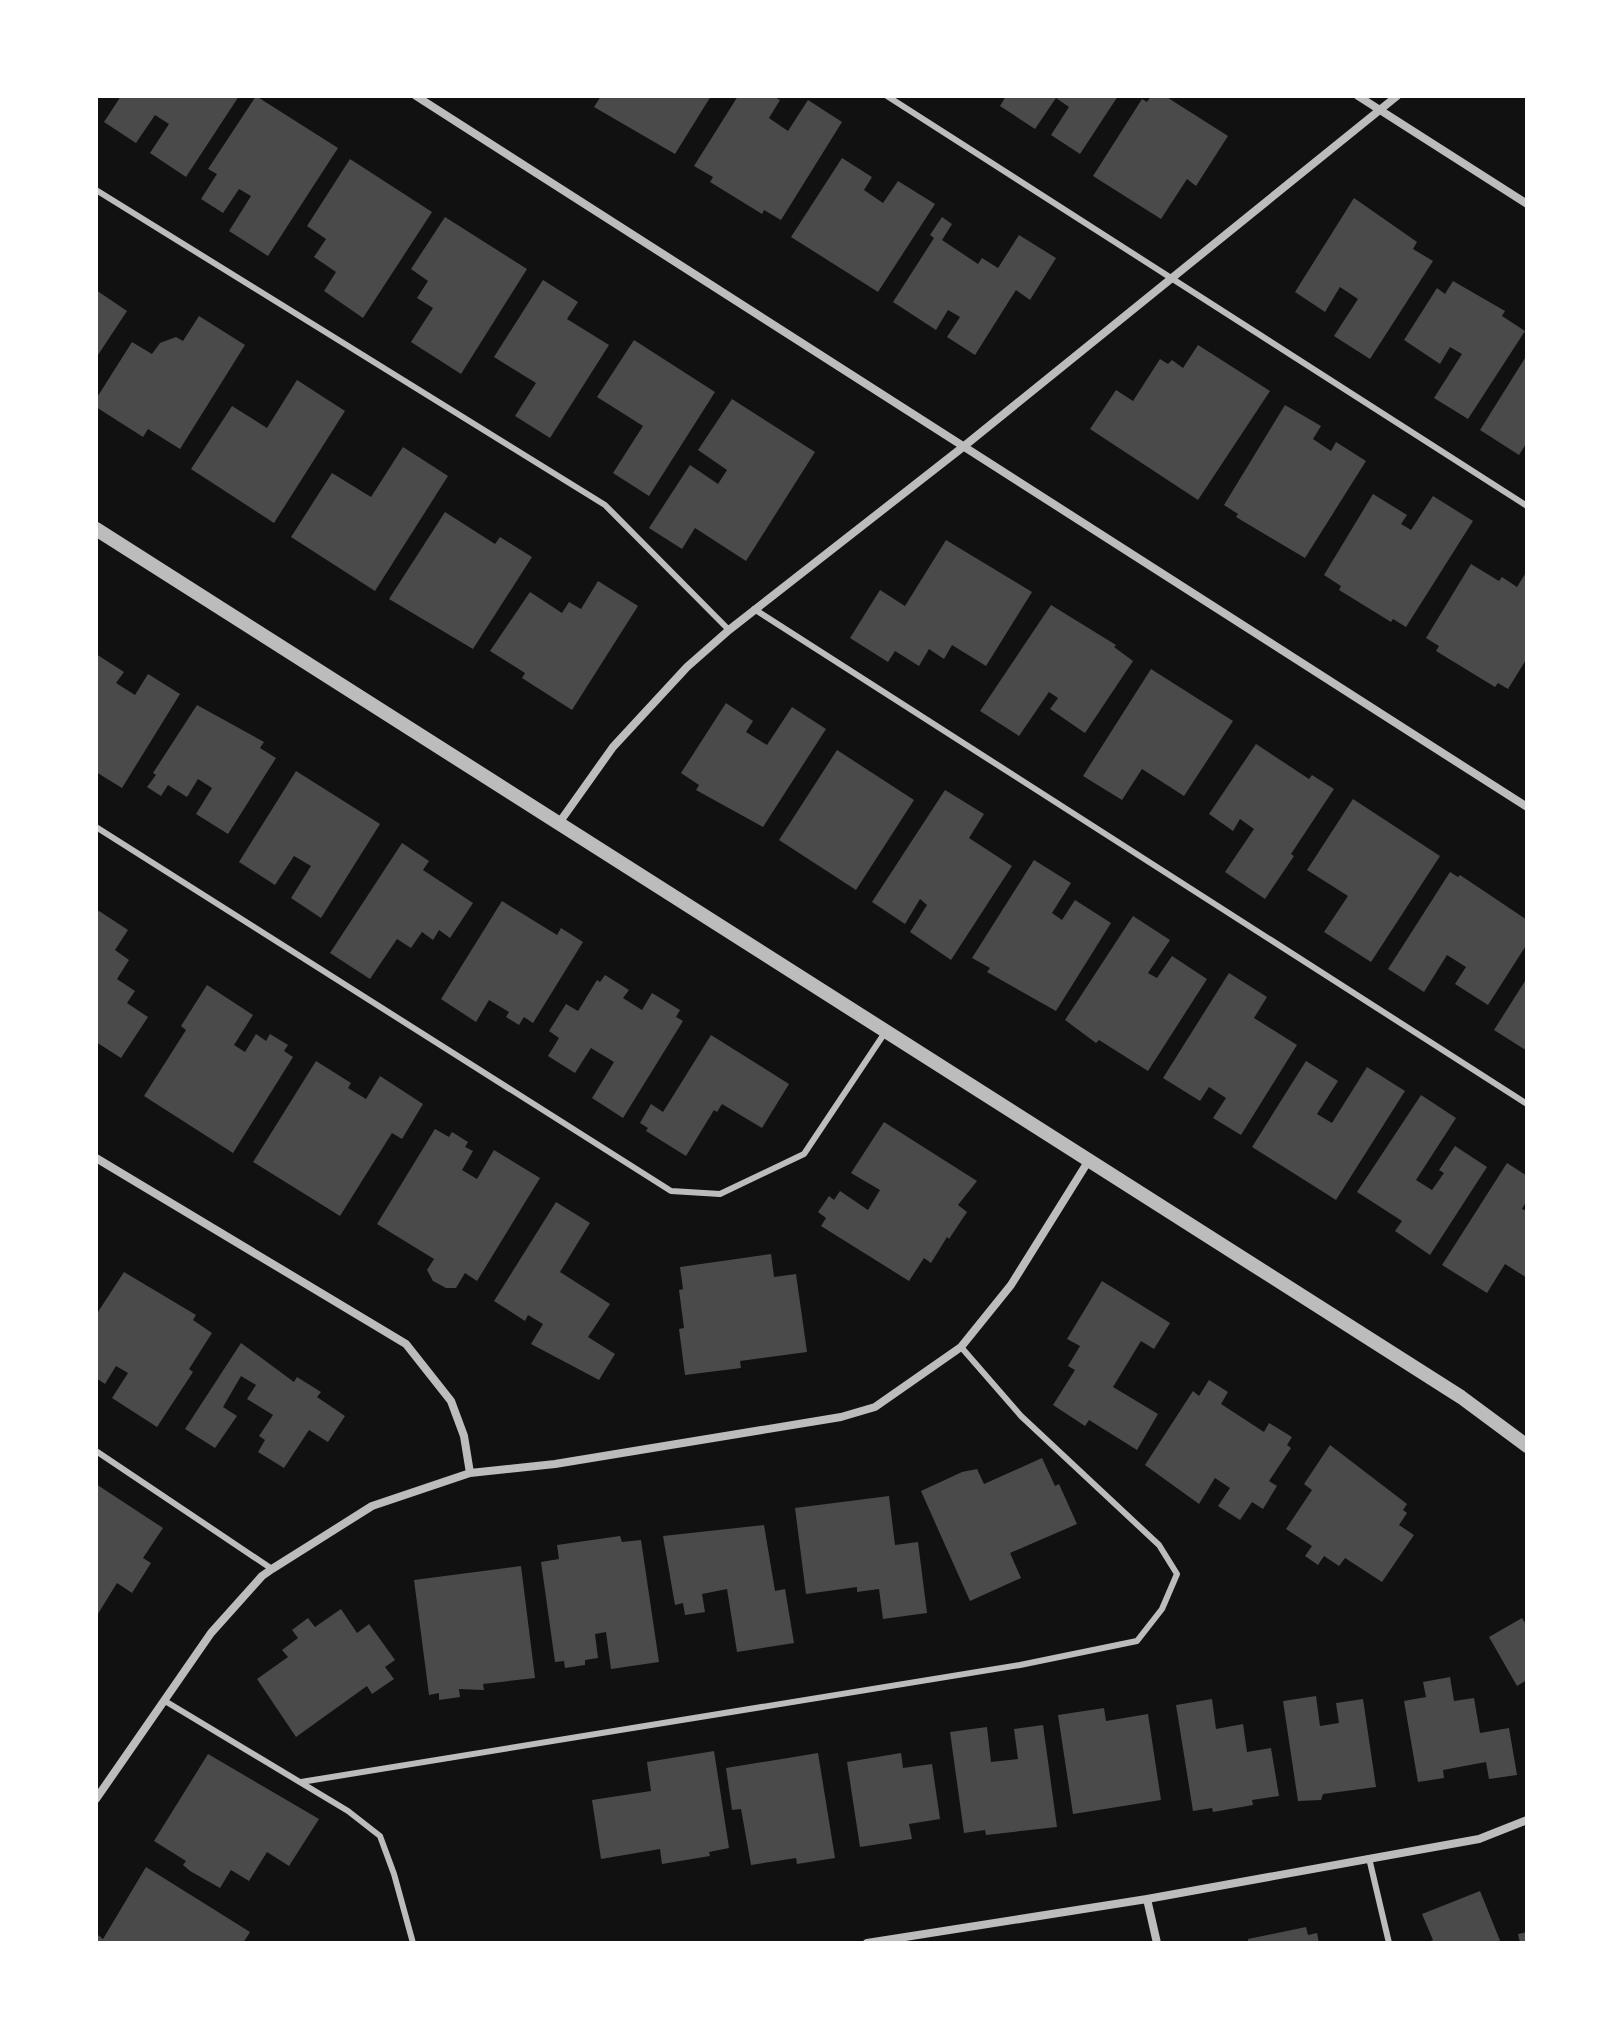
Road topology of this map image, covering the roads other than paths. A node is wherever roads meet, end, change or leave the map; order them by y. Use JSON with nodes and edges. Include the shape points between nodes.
{"nodes":[{"id":1,"x":416,"y":96,"type":"edge"},
{"id":2,"x":887,"y":96,"type":"edge"},
{"id":3,"x":1358,"y":96,"type":"edge"},
{"id":4,"x":1397,"y":96,"type":"edge"},
{"id":5,"x":1379,"y":110,"type":"junction"},
{"id":6,"x":96,"y":190,"type":"edge"},
{"id":7,"x":1527,"y":204,"type":"edge"},
{"id":8,"x":1171,"y":278,"type":"junction"},
{"id":9,"x":963,"y":447,"type":"junction"},
{"id":10,"x":1527,"y":506,"type":"edge"},
{"id":11,"x":96,"y":529,"type":"edge"},
{"id":12,"x":754,"y":609,"type":"junction"},
{"id":13,"x":729,"y":630,"type":"junction"},
{"id":14,"x":1527,"y":807,"type":"edge"},
{"id":15,"x":559,"y":823,"type":"junction"},
{"id":16,"x":96,"y":827,"type":"edge"},
{"id":17,"x":886,"y":1031,"type":"junction"},
{"id":18,"x":1527,"y":1104,"type":"edge"},
{"id":19,"x":96,"y":1158,"type":"edge"},
{"id":20,"x":1089,"y":1160,"type":"junction"},
{"id":21,"x":961,"y":1347,"type":"junction"},
{"id":22,"x":1527,"y":1446,"type":"edge"},
{"id":23,"x":96,"y":1451,"type":"edge"},
{"id":24,"x":470,"y":1473,"type":"junction"},
{"id":25,"x":272,"y":1569,"type":"junction"},
{"id":26,"x":165,"y":1701,"type":"junction"},
{"id":27,"x":301,"y":1782,"type":"junction"},
{"id":28,"x":96,"y":1799,"type":"edge"},
{"id":29,"x":1527,"y":1820,"type":"edge"},
{"id":30,"x":1369,"y":1858,"type":"junction"},
{"id":31,"x":1147,"y":1899,"type":"junction"},
{"id":32,"x":918,"y":1938,"type":"edge"},
{"id":33,"x":413,"y":1943,"type":"edge"},
{"id":34,"x":867,"y":1943,"type":"edge"},
{"id":35,"x":1157,"y":1943,"type":"edge"},
{"id":36,"x":1389,"y":1943,"type":"edge"}],
"edges":[{"from":1,"to":9,"type":"street"},
{"from":2,"to":8,"type":"lane"},
{"from":3,"to":5,"type":"street"},
{"from":4,"to":5,"type":"street"},
{"from":5,"to":7,"type":"street"},
{"from":5,"to":8,"type":"street"},
{"from":6,"to":13,"type":"lane","via":[[605,505]]},
{"from":8,"to":9,"type":"street"},
{"from":8,"to":10,"type":"lane"},
{"from":9,"to":12,"type":"street"},
{"from":9,"to":14,"type":"street"},
{"from":11,"to":15,"type":"street"},
{"from":12,"to":13,"type":"street"},
{"from":12,"to":18,"type":"lane"},
{"from":13,"to":15,"type":"street","via":[[613,747]]},
{"from":15,"to":17,"type":"street"},
{"from":16,"to":17,"type":"lane","via":[[671,1191],[720,1194],[804,1154]]},
{"from":17,"to":20,"type":"street"},
{"from":19,"to":24,"type":"street","via":[[406,1344],[451,1401]]},
{"from":20,"to":21,"type":"street","via":[[1011,1285]]},
{"from":20,"to":22,"type":"street","via":[[1461,1397]]},
{"from":21,"to":24,"type":"street","via":[[875,1407],[841,1417]]},
{"from":21,"to":27,"type":"lane","via":[[1021,1416],[1159,1545],[1177,1574],[1162,1609],[1137,1641],[1020,1665]]},
{"from":23,"to":25,"type":"lane"},
{"from":24,"to":25,"type":"street","via":[[372,1506]]},
{"from":25,"to":26,"type":"street","via":[[211,1633]]},
{"from":26,"to":27,"type":"lane"},
{"from":26,"to":28,"type":"street"},
{"from":27,"to":33,"type":"lane","via":[[380,1836]]},
{"from":29,"to":30,"type":"street","via":[[1479,1839]]},
{"from":30,"to":31,"type":"street"},
{"from":30,"to":36,"type":"lane"},
{"from":31,"to":32,"type":"street"},
{"from":31,"to":35,"type":"street"},
{"from":32,"to":34,"type":"street"}]}
